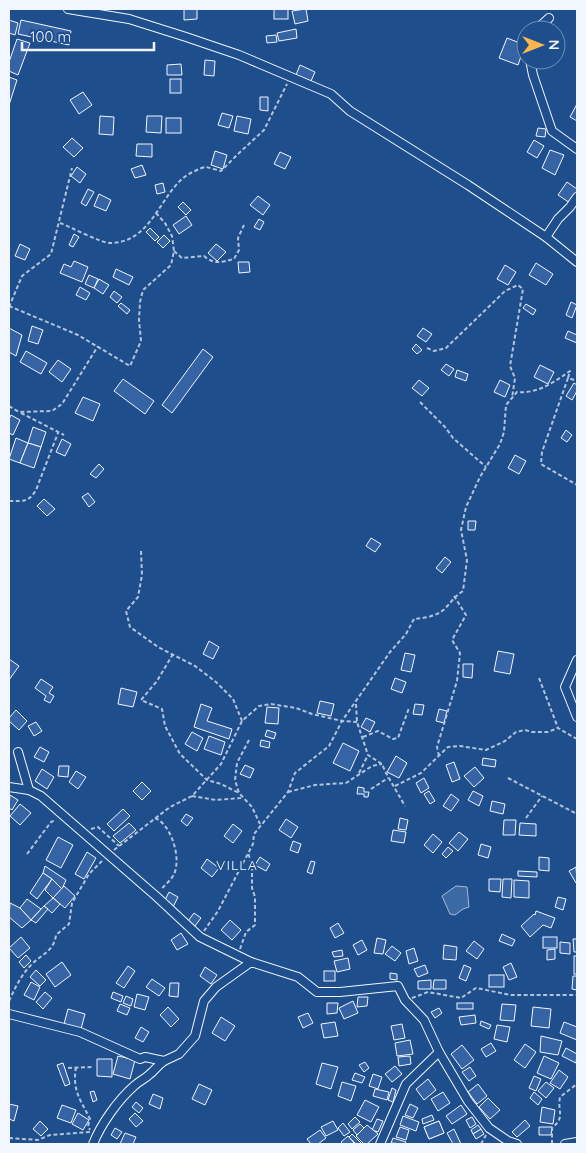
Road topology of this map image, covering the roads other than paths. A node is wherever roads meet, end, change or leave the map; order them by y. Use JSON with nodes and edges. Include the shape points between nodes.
{"nodes":[{"id":1,"x":68,"y":9,"type":"edge"},
{"id":2,"x":531,"y":70,"type":"edge"},
{"id":3,"x":577,"y":149,"type":"edge"},
{"id":4,"x":577,"y":197,"type":"edge"},
{"id":5,"x":546,"y":237,"type":"junction"},
{"id":6,"x":577,"y":262,"type":"edge"},
{"id":7,"x":577,"y":660,"type":"edge"},
{"id":8,"x":577,"y":717,"type":"edge"},
{"id":9,"x":18,"y":752,"type":"dead end"},
{"id":10,"x":9,"y":787,"type":"edge"},
{"id":11,"x":28,"y":790,"type":"junction"},
{"id":12,"x":251,"y":962,"type":"junction"},
{"id":13,"x":9,"y":1014,"type":"edge"},
{"id":14,"x":439,"y":1052,"type":"junction"},
{"id":15,"x":164,"y":1061,"type":"junction"},
{"id":16,"x":93,"y":1141,"type":"edge"},
{"id":17,"x":577,"y":1142,"type":"edge"},
{"id":18,"x":380,"y":1144,"type":"edge"},
{"id":19,"x":517,"y":1144,"type":"edge"},
{"id":20,"x":565,"y":1144,"type":"edge"}],
"edges":[{"from":1,"to":5,"type":"street","via":[[129,19],[160,28],[239,55],[331,94],[350,111]]},
{"from":2,"to":3,"type":"street","via":[[552,131]]},
{"from":4,"to":5,"type":"street"},
{"from":5,"to":6,"type":"street"},
{"from":7,"to":8,"type":"street","via":[[565,686]]},
{"from":9,"to":11,"type":"street"},
{"from":10,"to":11,"type":"street"},
{"from":11,"to":12,"type":"street","via":[[41,796],[200,937]]},
{"from":12,"to":14,"type":"street","via":[[298,977],[317,992],[398,986],[405,1000],[424,1020]]},
{"from":12,"to":15,"type":"street","via":[[216,987],[204,1001],[195,1036],[179,1054]]},
{"from":13,"to":15,"type":"street","via":[[80,1032],[140,1059]]},
{"from":14,"to":18,"type":"street","via":[[406,1084]]},
{"from":14,"to":19,"type":"street","via":[[468,1101],[489,1128]]},
{"from":15,"to":16,"type":"street","via":[[134,1086],[108,1116]]},
{"from":17,"to":20,"type":"street"}]}
